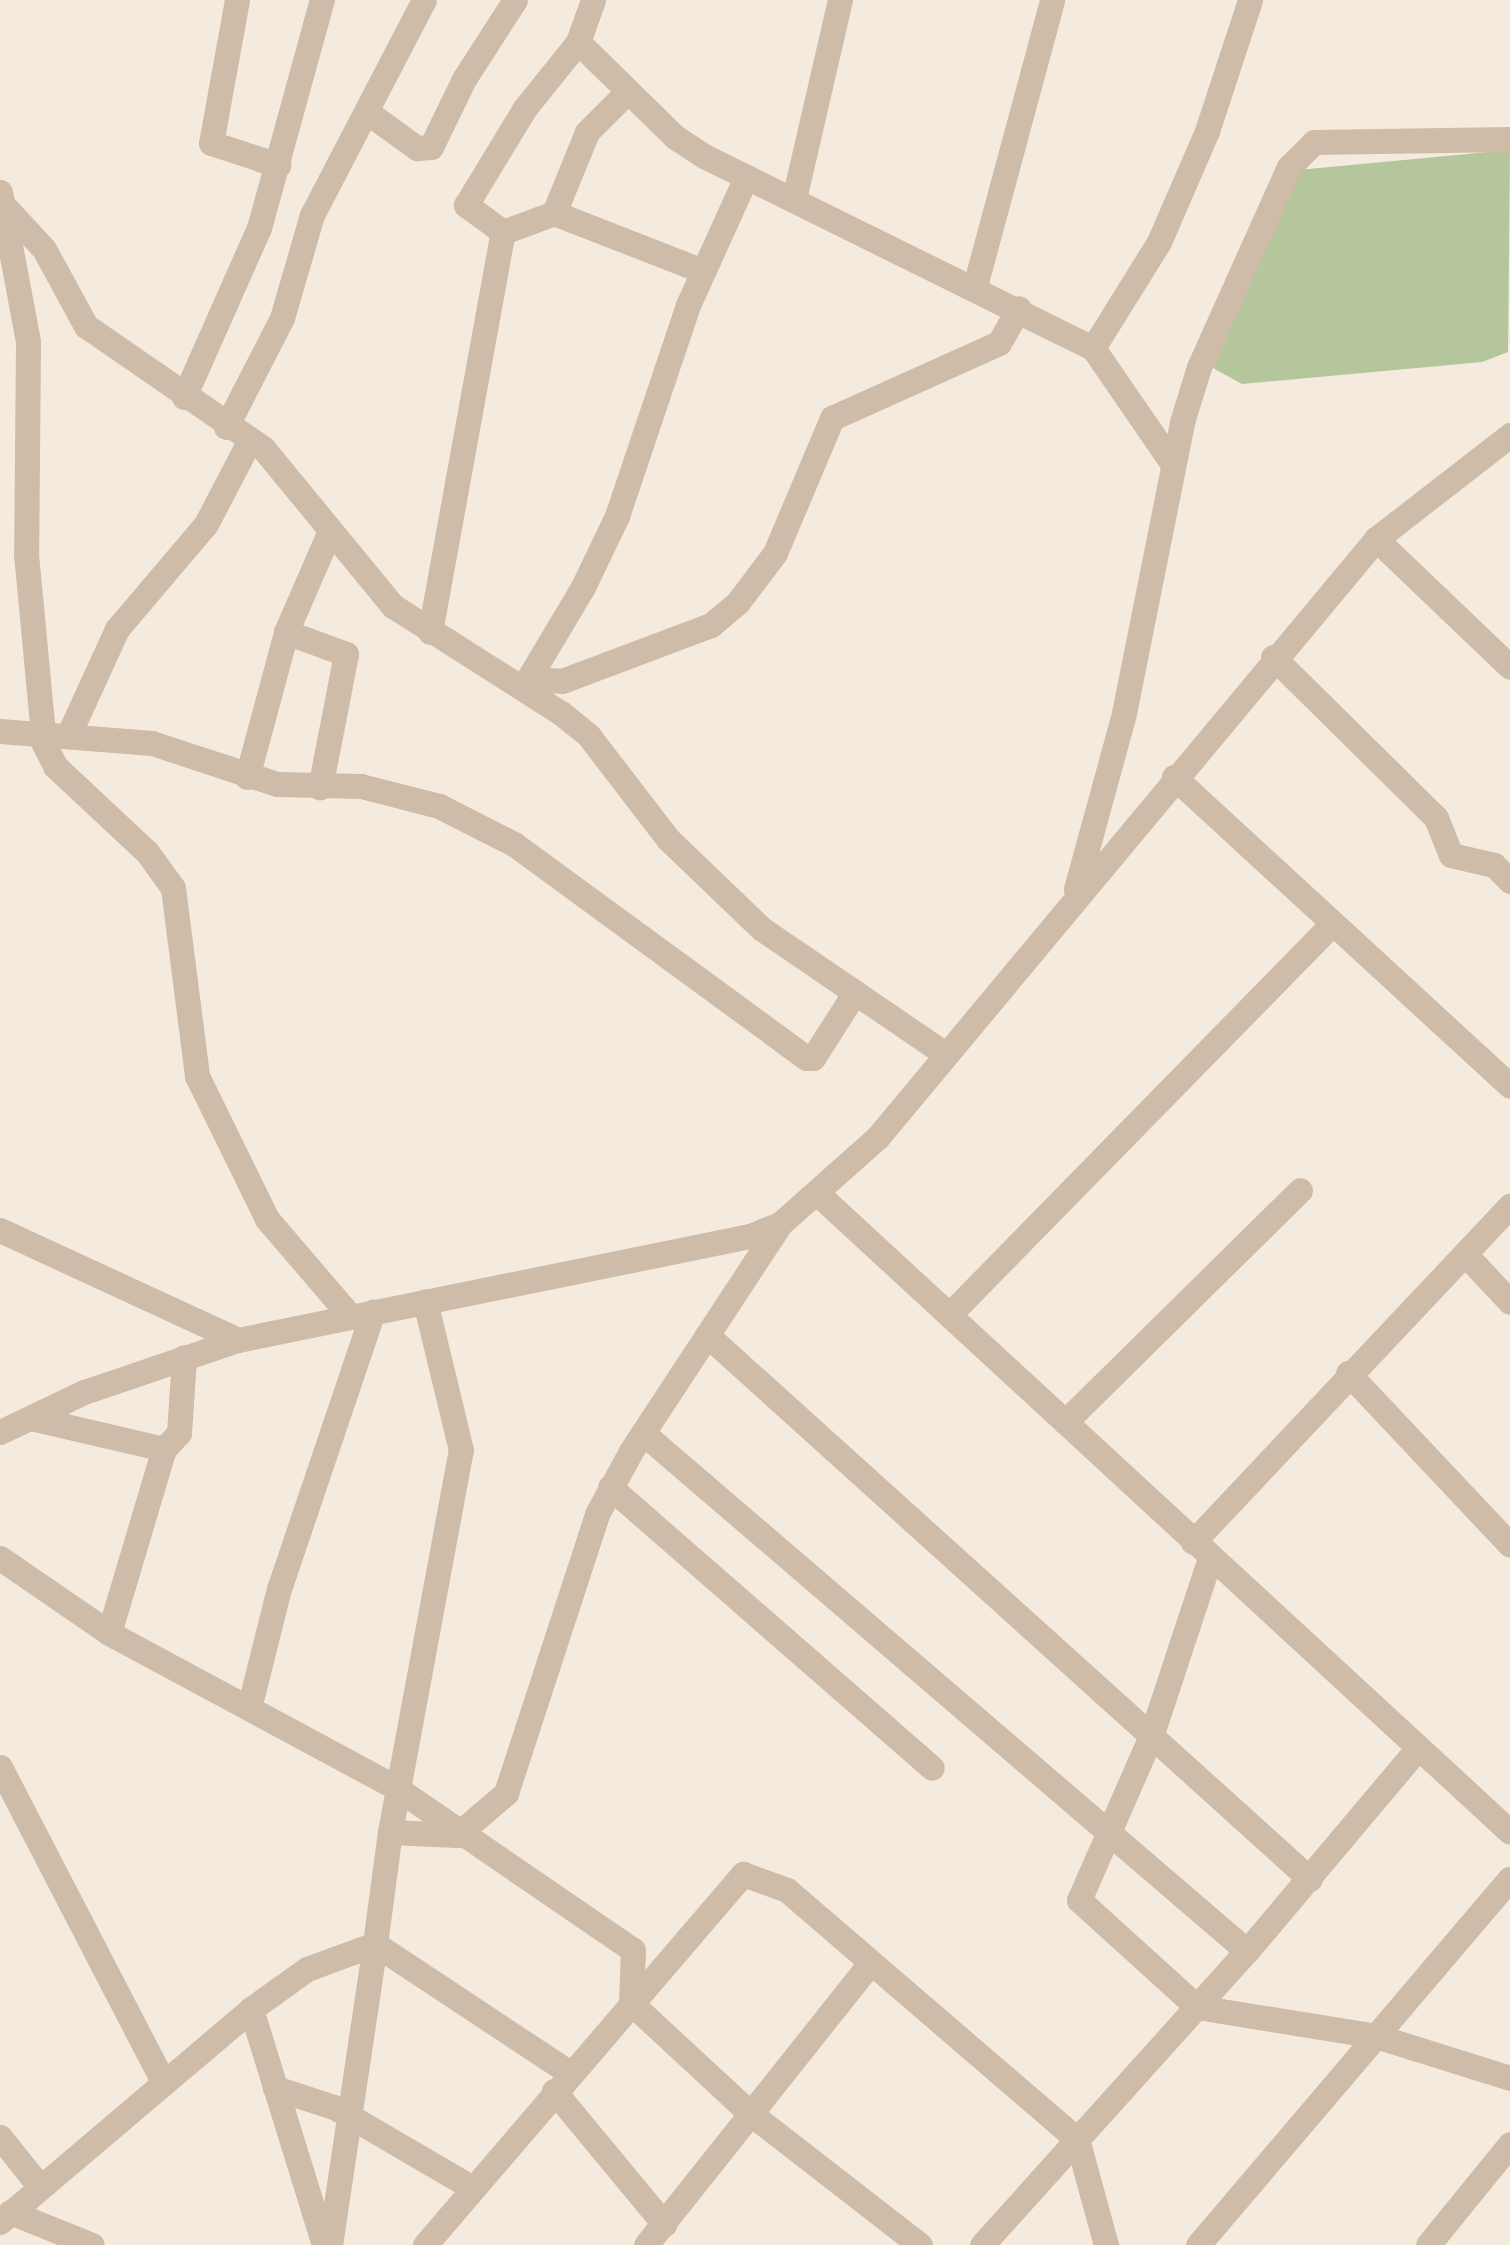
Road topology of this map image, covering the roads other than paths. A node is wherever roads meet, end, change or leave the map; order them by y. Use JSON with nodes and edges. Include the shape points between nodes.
{"nodes":[{"id":1,"x":237,"y":0,"type":"edge"},
{"id":2,"x":322,"y":0,"type":"edge"},
{"id":3,"x":424,"y":0,"type":"edge"},
{"id":4,"x":516,"y":0,"type":"edge"},
{"id":5,"x":593,"y":0,"type":"edge"},
{"id":6,"x":840,"y":0,"type":"edge"},
{"id":7,"x":1052,"y":0,"type":"edge"},
{"id":8,"x":1250,"y":0,"type":"edge"},
{"id":9,"x":578,"y":42,"type":"junction"},
{"id":10,"x":628,"y":90,"type":"junction"},
{"id":11,"x":367,"y":112,"type":"junction"},
{"id":12,"x":1510,"y":139,"type":"edge"},
{"id":13,"x":278,"y":165,"type":"junction"},
{"id":14,"x":746,"y":177,"type":"junction"},
{"id":15,"x":4,"y":200,"type":"edge"},
{"id":16,"x":794,"y":200,"type":"junction"},
{"id":17,"x":554,"y":213,"type":"junction"},
{"id":18,"x":504,"y":232,"type":"junction"},
{"id":19,"x":703,"y":271,"type":"junction"},
{"id":20,"x":975,"y":286,"type":"junction"},
{"id":21,"x":1020,"y":308,"type":"junction"},
{"id":22,"x":1093,"y":348,"type":"junction"},
{"id":23,"x":184,"y":397,"type":"junction"},
{"id":24,"x":226,"y":426,"type":"junction"},
{"id":25,"x":1510,"y":435,"type":"edge"},
{"id":26,"x":250,"y":440,"type":"junction"},
{"id":27,"x":1172,"y":463,"type":"junction"},
{"id":28,"x":329,"y":533,"type":"junction"},
{"id":29,"x":1376,"y":540,"type":"junction"},
{"id":30,"x":286,"y":632,"type":"junction"},
{"id":31,"x":430,"y":632,"type":"junction"},
{"id":32,"x":1274,"y":658,"type":"junction"},
{"id":33,"x":1510,"y":668,"type":"edge"},
{"id":34,"x":526,"y":682,"type":"junction"},
{"id":35,"x":0,"y":730,"type":"edge"},
{"id":36,"x":41,"y":734,"type":"junction"},
{"id":37,"x":68,"y":736,"type":"junction"},
{"id":38,"x":248,"y":777,"type":"junction"},
{"id":39,"x":1174,"y":778,"type":"junction"},
{"id":40,"x":320,"y":788,"type":"junction"},
{"id":41,"x":1510,"y":880,"type":"edge"},
{"id":42,"x":1074,"y":898,"type":"junction"},
{"id":43,"x":1333,"y":923,"type":"junction"},
{"id":44,"x":854,"y":992,"type":"junction"},
{"id":45,"x":944,"y":1053,"type":"junction"},
{"id":46,"x":1510,"y":1086,"type":"edge"},
{"id":47,"x":1300,"y":1190,"type":"dead end"},
{"id":48,"x":818,"y":1194,"type":"junction"},
{"id":49,"x":1510,"y":1206,"type":"edge"},
{"id":50,"x":780,"y":1224,"type":"junction"},
{"id":51,"x":0,"y":1230,"type":"edge"},
{"id":52,"x":1466,"y":1255,"type":"junction"},
{"id":53,"x":425,"y":1301,"type":"junction"},
{"id":54,"x":1510,"y":1302,"type":"edge"},
{"id":55,"x":362,"y":1313,"type":"junction"},
{"id":56,"x":950,"y":1314,"type":"junction"},
{"id":57,"x":707,"y":1334,"type":"junction"},
{"id":58,"x":238,"y":1340,"type":"junction"},
{"id":59,"x":184,"y":1357,"type":"junction"},
{"id":60,"x":1348,"y":1373,"type":"junction"},
{"id":61,"x":31,"y":1418,"type":"junction"},
{"id":62,"x":1065,"y":1422,"type":"junction"},
{"id":63,"x":0,"y":1432,"type":"edge"},
{"id":64,"x":642,"y":1433,"type":"junction"},
{"id":65,"x":164,"y":1449,"type":"junction"},
{"id":66,"x":610,"y":1487,"type":"junction"},
{"id":67,"x":1510,"y":1545,"type":"edge"},
{"id":68,"x":1202,"y":1550,"type":"junction"},
{"id":69,"x":0,"y":1558,"type":"edge"},
{"id":70,"x":110,"y":1633,"type":"junction"},
{"id":71,"x":250,"y":1708,"type":"junction"},
{"id":72,"x":1151,"y":1736,"type":"junction"},
{"id":73,"x":1417,"y":1750,"type":"junction"},
{"id":74,"x":0,"y":1768,"type":"edge"},
{"id":75,"x":932,"y":1768,"type":"dead end"},
{"id":76,"x":396,"y":1787,"type":"junction"},
{"id":77,"x":390,"y":1832,"type":"junction"},
{"id":78,"x":1108,"y":1832,"type":"junction"},
{"id":79,"x":1510,"y":1832,"type":"edge"},
{"id":80,"x":457,"y":1835,"type":"junction"},
{"id":81,"x":1310,"y":1879,"type":"junction"},
{"id":82,"x":1510,"y":1879,"type":"edge"},
{"id":83,"x":375,"y":1944,"type":"junction"},
{"id":84,"x":1247,"y":1950,"type":"junction"},
{"id":85,"x":868,"y":1966,"type":"junction"},
{"id":86,"x":632,"y":2003,"type":"junction"},
{"id":87,"x":1197,"y":2007,"type":"junction"},
{"id":88,"x":251,"y":2010,"type":"junction"},
{"id":89,"x":1376,"y":2036,"type":"junction"},
{"id":90,"x":1510,"y":2078,"type":"edge"},
{"id":91,"x":562,"y":2082,"type":"junction"},
{"id":92,"x":164,"y":2083,"type":"junction"},
{"id":93,"x":275,"y":2088,"type":"junction"},
{"id":94,"x":751,"y":2114,"type":"junction"},
{"id":95,"x":350,"y":2116,"type":"junction"},
{"id":96,"x":0,"y":2138,"type":"edge"},
{"id":97,"x":1078,"y":2139,"type":"junction"},
{"id":98,"x":1510,"y":2144,"type":"edge"},
{"id":99,"x":40,"y":2187,"type":"junction"},
{"id":100,"x":471,"y":2187,"type":"junction"},
{"id":101,"x":5,"y":2217,"type":"edge"},
{"id":102,"x":653,"y":2239,"type":"edge"},
{"id":103,"x":1442,"y":2240,"type":"edge"},
{"id":104,"x":323,"y":2243,"type":"edge"},
{"id":105,"x":92,"y":2245,"type":"edge"},
{"id":106,"x":425,"y":2245,"type":"edge"},
{"id":107,"x":920,"y":2245,"type":"edge"},
{"id":108,"x":982,"y":2245,"type":"edge"},
{"id":109,"x":1106,"y":2245,"type":"edge"},
{"id":110,"x":1198,"y":2245,"type":"edge"}],
"edges":[{"from":1,"to":13,"type":"street","via":[[211,143]]},
{"from":2,"to":13,"type":"street"},
{"from":3,"to":11,"type":"street"},
{"from":4,"to":11,"type":"street","via":[[464,79],[431,147],[417,148]]},
{"from":5,"to":9,"type":"street"},
{"from":6,"to":16,"type":"street"},
{"from":7,"to":20,"type":"street"},
{"from":8,"to":22,"type":"street","via":[[1207,132],[1159,242]]},
{"from":9,"to":10,"type":"street"},
{"from":9,"to":18,"type":"street","via":[[525,108],[466,205]]},
{"from":10,"to":14,"type":"street","via":[[675,137]]},
{"from":10,"to":17,"type":"street","via":[[587,132]]},
{"from":11,"to":24,"type":"street","via":[[312,216],[282,318]]},
{"from":12,"to":27,"type":"street","via":[[1314,142],[1302,150],[1200,367]]},
{"from":13,"to":23,"type":"street","via":[[259,228]]},
{"from":14,"to":16,"type":"street"},
{"from":14,"to":19,"type":"street"},
{"from":15,"to":23,"type":"street","via":[[44,249],[86,326]]},
{"from":15,"to":36,"type":"street","via":[[28,342],[26,554]]},
{"from":16,"to":20,"type":"street"},
{"from":17,"to":18,"type":"street"},
{"from":17,"to":19,"type":"street"},
{"from":18,"to":31,"type":"street"},
{"from":19,"to":34,"type":"street","via":[[617,516]]},
{"from":20,"to":21,"type":"street"},
{"from":21,"to":22,"type":"street"},
{"from":21,"to":34,"type":"street","via":[[999,343],[832,418],[774,554],[711,625],[562,681]]},
{"from":22,"to":27,"type":"street"},
{"from":23,"to":24,"type":"street"},
{"from":24,"to":26,"type":"street"},
{"from":25,"to":29,"type":"street"},
{"from":26,"to":28,"type":"street"},
{"from":26,"to":37,"type":"street","via":[[206,524],[117,628]]},
{"from":27,"to":42,"type":"street","via":[[1124,712]]},
{"from":28,"to":30,"type":"street"},
{"from":28,"to":31,"type":"street","via":[[363,578]]},
{"from":29,"to":32,"type":"street"},
{"from":29,"to":33,"type":"street"},
{"from":30,"to":38,"type":"street"},
{"from":30,"to":40,"type":"street","via":[[346,654]]},
{"from":31,"to":34,"type":"street"},
{"from":32,"to":39,"type":"street"},
{"from":32,"to":41,"type":"street","via":[[1436,818],[1451,855],[1494,865]]},
{"from":34,"to":44,"type":"street","via":[[588,736],[668,839],[762,929]]},
{"from":35,"to":36,"type":"street"},
{"from":36,"to":37,"type":"street"},
{"from":36,"to":55,"type":"street","via":[[55,766],[147,852],[174,888],[198,1076],[267,1219]]},
{"from":37,"to":38,"type":"street","via":[[152,743]]},
{"from":38,"to":40,"type":"street"},
{"from":39,"to":42,"type":"street"},
{"from":39,"to":43,"type":"street"},
{"from":40,"to":44,"type":"street","via":[[393,792],[477,824],[806,1058],[813,1058]]},
{"from":42,"to":45,"type":"street"},
{"from":43,"to":46,"type":"street"},
{"from":43,"to":56,"type":"street"},
{"from":44,"to":45,"type":"street"},
{"from":45,"to":48,"type":"street","via":[[877,1138]]},
{"from":47,"to":62,"type":"street"},
{"from":48,"to":50,"type":"street"},
{"from":48,"to":56,"type":"street"},
{"from":49,"to":52,"type":"street"},
{"from":50,"to":53,"type":"street","via":[[750,1236]]},
{"from":50,"to":57,"type":"street"},
{"from":51,"to":58,"type":"street"},
{"from":52,"to":54,"type":"street"},
{"from":52,"to":60,"type":"street"},
{"from":53,"to":55,"type":"street"},
{"from":53,"to":76,"type":"street","via":[[460,1450]]},
{"from":55,"to":58,"type":"street"},
{"from":55,"to":71,"type":"street","via":[[278,1589]]},
{"from":56,"to":62,"type":"street"},
{"from":57,"to":64,"type":"street"},
{"from":57,"to":72,"type":"street"},
{"from":58,"to":59,"type":"street"},
{"from":59,"to":61,"type":"street"},
{"from":59,"to":65,"type":"street","via":[[178,1433]]},
{"from":60,"to":67,"type":"street"},
{"from":60,"to":68,"type":"street"},
{"from":61,"to":63,"type":"street"},
{"from":61,"to":65,"type":"street"},
{"from":62,"to":68,"type":"street"},
{"from":64,"to":66,"type":"street"},
{"from":64,"to":78,"type":"street"},
{"from":65,"to":70,"type":"street"},
{"from":66,"to":75,"type":"street"},
{"from":66,"to":80,"type":"street","via":[[506,1793]]},
{"from":68,"to":72,"type":"street"},
{"from":68,"to":73,"type":"street"},
{"from":69,"to":70,"type":"street"},
{"from":70,"to":71,"type":"street"},
{"from":71,"to":76,"type":"street"},
{"from":72,"to":78,"type":"street"},
{"from":72,"to":81,"type":"street"},
{"from":73,"to":79,"type":"street"},
{"from":73,"to":81,"type":"street"},
{"from":74,"to":92,"type":"street"},
{"from":76,"to":77,"type":"street"},
{"from":76,"to":80,"type":"street"},
{"from":77,"to":80,"type":"street"},
{"from":77,"to":83,"type":"street"},
{"from":78,"to":84,"type":"street"},
{"from":78,"to":87,"type":"street","via":[[1078,1900]]},
{"from":80,"to":86,"type":"street","via":[[531,1876],[633,1950]]},
{"from":81,"to":84,"type":"street"},
{"from":82,"to":89,"type":"street"},
{"from":83,"to":88,"type":"street","via":[[306,1969]]},
{"from":83,"to":91,"type":"street"},
{"from":83,"to":95,"type":"street"},
{"from":84,"to":87,"type":"street"},
{"from":85,"to":86,"type":"street","via":[[787,1890],[743,1874]]},
{"from":85,"to":94,"type":"street"},
{"from":85,"to":97,"type":"street"},
{"from":86,"to":91,"type":"street"},
{"from":86,"to":94,"type":"street"},
{"from":87,"to":89,"type":"street"},
{"from":87,"to":97,"type":"street"},
{"from":88,"to":92,"type":"street"},
{"from":88,"to":93,"type":"street"},
{"from":89,"to":90,"type":"street"},
{"from":89,"to":110,"type":"street"},
{"from":91,"to":100,"type":"street"},
{"from":91,"to":102,"type":"street"},
{"from":92,"to":99,"type":"street"},
{"from":93,"to":95,"type":"street"},
{"from":93,"to":104,"type":"street"},
{"from":94,"to":102,"type":"street"},
{"from":94,"to":107,"type":"street"},
{"from":95,"to":100,"type":"street"},
{"from":95,"to":104,"type":"street"},
{"from":96,"to":99,"type":"street"},
{"from":97,"to":108,"type":"street"},
{"from":97,"to":109,"type":"street"},
{"from":98,"to":103,"type":"street"},
{"from":99,"to":101,"type":"street"},
{"from":100,"to":106,"type":"street"},
{"from":101,"to":105,"type":"street"}]}
